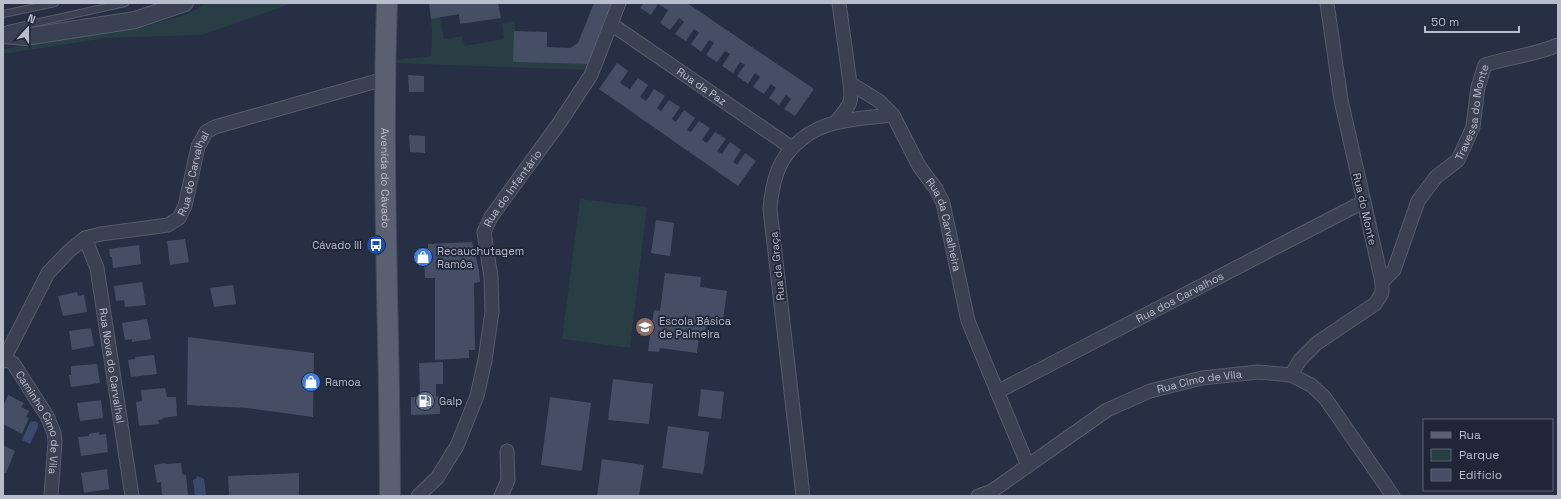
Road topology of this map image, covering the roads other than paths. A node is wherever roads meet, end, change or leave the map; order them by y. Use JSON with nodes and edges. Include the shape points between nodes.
{"nodes":[{"id":1,"x":55,"y":3,"type":"edge"},
{"id":2,"x":125,"y":3,"type":"edge"},
{"id":3,"x":185,"y":3,"type":"edge"},
{"id":4,"x":387,"y":3,"type":"edge"},
{"id":5,"x":619,"y":3,"type":"edge"},
{"id":6,"x":1327,"y":3,"type":"edge"},
{"id":7,"x":837,"y":5,"type":"edge"},
{"id":8,"x":3,"y":14,"type":"edge"},
{"id":9,"x":612,"y":24,"type":"junction"},
{"id":10,"x":3,"y":31,"type":"edge"},
{"id":11,"x":3,"y":35,"type":"edge"},
{"id":12,"x":1558,"y":45,"type":"edge"},
{"id":13,"x":384,"y":79,"type":"junction"},
{"id":14,"x":850,"y":83,"type":"junction"},
{"id":15,"x":893,"y":115,"type":"junction"},
{"id":16,"x":836,"y":122,"type":"junction"},
{"id":17,"x":792,"y":148,"type":"junction"},
{"id":18,"x":1363,"y":202,"type":"junction"},
{"id":19,"x":85,"y":238,"type":"junction"},
{"id":20,"x":1382,"y":282,"type":"junction"},
{"id":21,"x":5,"y":350,"type":"edge"},
{"id":22,"x":1291,"y":375,"type":"junction"},
{"id":23,"x":997,"y":392,"type":"junction"},
{"id":24,"x":507,"y":451,"type":"dead end"},
{"id":25,"x":1028,"y":466,"type":"junction"},
{"id":26,"x":51,"y":496,"type":"edge"},
{"id":27,"x":132,"y":496,"type":"edge"},
{"id":28,"x":390,"y":496,"type":"edge"},
{"id":29,"x":418,"y":496,"type":"edge"},
{"id":30,"x":502,"y":496,"type":"edge"},
{"id":31,"x":803,"y":496,"type":"edge"},
{"id":32,"x":978,"y":496,"type":"edge"},
{"id":33,"x":1393,"y":496,"type":"edge"}],
"edges":[{"from":1,"to":8,"type":"lane"},
{"from":2,"to":10,"type":"lane"},
{"from":3,"to":11,"type":"street","via":[[135,20],[25,37]]},
{"from":4,"to":13,"type":"main road","name":"Avenida do Cávado"},
{"from":5,"to":9,"type":"street","name":"Rua do Infantário"},
{"from":6,"to":18,"type":"street","name":"Rua do Monte","via":[[1342,100]]},
{"from":7,"to":14,"type":"street"},
{"from":9,"to":17,"type":"street","name":"Rua da Paz"},
{"from":9,"to":29,"type":"street","name":"Rua do Infantário","via":[[591,75],[491,217],[484,232],[491,277],[492,312],[477,396],[457,446],[437,478]]},
{"from":12,"to":20,"type":"street","name":"Travessa do Monte","via":[[1542,52],[1504,58],[1485,65],[1478,87],[1473,127],[1458,160],[1436,177],[1418,201],[1394,270]]},
{"from":13,"to":19,"type":"street","name":"Rua do Carvalhal","via":[[215,127],[206,132],[198,147],[185,206],[179,218],[168,225]]},
{"from":13,"to":28,"type":"main road","name":"Avenida do Cávado"},
{"from":14,"to":15,"type":"street","name":"Rua da Carvalheira","via":[[879,101]]},
{"from":14,"to":16,"type":"street","via":[[852,98]]},
{"from":15,"to":16,"type":"street","name":"Rua da Graça"},
{"from":15,"to":23,"type":"street","name":"Rua da Carvalheira","via":[[919,166],[943,203],[968,321]]},
{"from":16,"to":17,"type":"street","name":"Rua da Graça","via":[[806,135]]},
{"from":17,"to":31,"type":"street","name":"Rua da Graça","via":[[778,170],[770,209]]},
{"from":18,"to":20,"type":"street","name":"Rua do Monte"},
{"from":18,"to":23,"type":"street","name":"Rua dos Carvalhos"},
{"from":19,"to":21,"type":"street","name":"Rua do Carvalhal","via":[[48,273]]},
{"from":19,"to":27,"type":"street","name":"Rua Nova do Carvalhal","via":[[97,268]]},
{"from":20,"to":22,"type":"street","name":"Rua do Monte","via":[[1382,293],[1375,304],[1317,343],[1300,360]]},
{"from":21,"to":26,"type":"street","name":"Caminho Cimo de Vila","via":[[51,424],[55,442]]},
{"from":22,"to":25,"type":"street","name":"Rua Cimo de Vila","via":[[1258,372],[1202,378],[1150,391],[1107,410]]},
{"from":22,"to":33,"type":"street","name":"Rua Cimo de Vila","via":[[1311,385],[1325,398]]},
{"from":23,"to":25,"type":"street","name":"Rua da Carvalheira"},
{"from":24,"to":30,"type":"street","via":[[508,480]]},
{"from":25,"to":32,"type":"street","name":"Rua Cimo de Vila","via":[[992,491]]}]}
